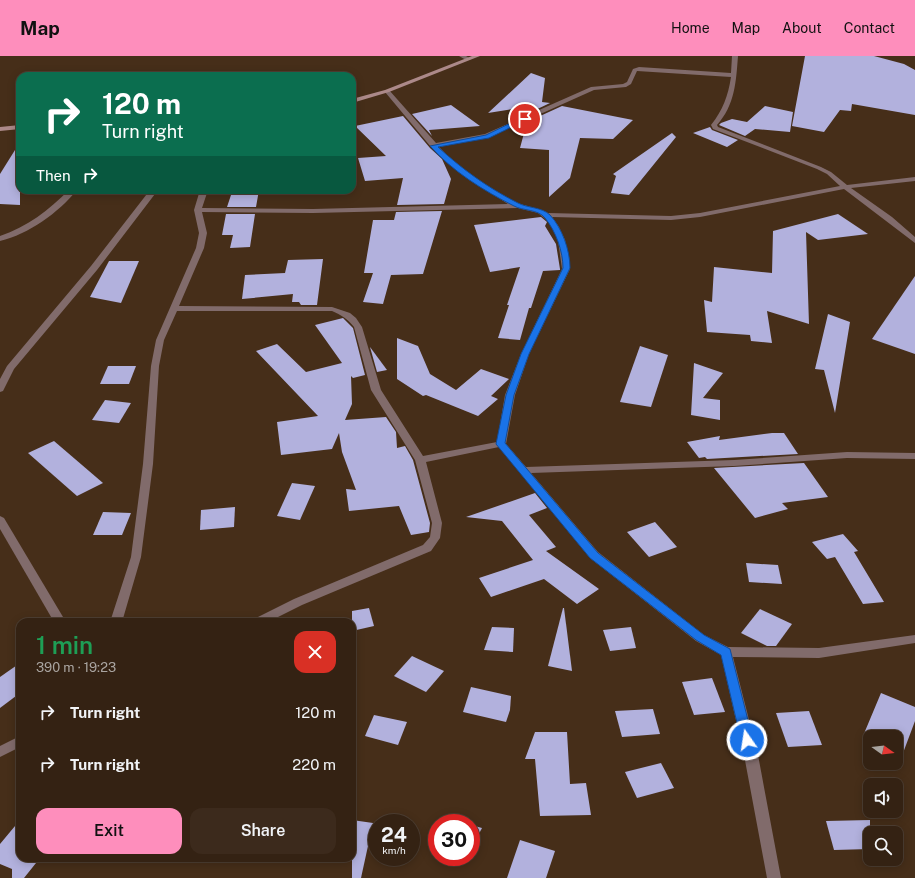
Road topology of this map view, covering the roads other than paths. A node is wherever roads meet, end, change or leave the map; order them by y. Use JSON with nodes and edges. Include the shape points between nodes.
{"nodes":[{"id":1,"x":476,"y":56,"type":"edge"},
{"id":2,"x":735,"y":56,"type":"edge"},
{"id":3,"x":465,"y":58,"type":"edge"},
{"id":4,"x":733,"y":75,"type":"junction"},
{"id":5,"x":387,"y":92,"type":"junction"},
{"id":6,"x":356,"y":100,"type":"edge"},
{"id":7,"x":16,"y":127,"type":"edge"},
{"id":8,"x":0,"y":129,"type":"edge"},
{"id":9,"x":433,"y":146,"type":"junction"},
{"id":10,"x":915,"y":179,"type":"edge"},
{"id":11,"x":845,"y":187,"type":"junction"},
{"id":12,"x":68,"y":194,"type":"edge"},
{"id":13,"x":151,"y":194,"type":"edge"},
{"id":14,"x":203,"y":194,"type":"edge"},
{"id":15,"x":518,"y":206,"type":"junction"},
{"id":16,"x":198,"y":210,"type":"junction"},
{"id":17,"x":546,"y":215,"type":"junction"},
{"id":18,"x":0,"y":239,"type":"edge"},
{"id":19,"x":915,"y":241,"type":"edge"},
{"id":20,"x":173,"y":308,"type":"junction"},
{"id":21,"x":0,"y":389,"type":"edge"},
{"id":22,"x":501,"y":444,"type":"junction"},
{"id":23,"x":915,"y":456,"type":"edge"},
{"id":24,"x":420,"y":460,"type":"junction"},
{"id":25,"x":524,"y":470,"type":"junction"},
{"id":26,"x":0,"y":520,"type":"edge"},
{"id":27,"x":58,"y":618,"type":"edge"},
{"id":28,"x":117,"y":618,"type":"edge"},
{"id":29,"x":266,"y":618,"type":"edge"},
{"id":30,"x":915,"y":639,"type":"edge"},
{"id":31,"x":726,"y":652,"type":"junction"},
{"id":32,"x":16,"y":743,"type":"edge"},
{"id":33,"x":0,"y":752,"type":"edge"},
{"id":34,"x":774,"y":878,"type":"edge"}],
"edges":[{"from":1,"to":3,"type":"street"},
{"from":2,"to":4,"type":"street"},
{"from":3,"to":5,"type":"street"},
{"from":4,"to":9,"type":"street","via":[[639,69],[635,70],[629,83],[624,86],[593,88],[487,136]]},
{"from":4,"to":11,"type":"street","via":[[726,111],[714,125],[715,128],[819,168]]},
{"from":5,"to":6,"type":"street"},
{"from":5,"to":9,"type":"street"},
{"from":7,"to":8,"type":"street"},
{"from":9,"to":15,"type":"street","via":[[478,183]]},
{"from":10,"to":11,"type":"street"},
{"from":11,"to":17,"type":"street","via":[[700,215],[671,218]]},
{"from":11,"to":19,"type":"street"},
{"from":12,"to":18,"type":"street","via":[[34,223]]},
{"from":13,"to":21,"type":"street","via":[[94,268],[10,368]]},
{"from":14,"to":16,"type":"street"},
{"from":15,"to":16,"type":"street","via":[[313,211]]},
{"from":15,"to":17,"type":"street"},
{"from":16,"to":20,"type":"street","via":[[203,233],[200,248]]},
{"from":17,"to":22,"type":"street","via":[[563,245],[566,268],[525,354],[510,395]]},
{"from":20,"to":24,"type":"street","via":[[332,309],[344,313],[358,327],[376,390]]},
{"from":20,"to":28,"type":"street","via":[[160,340],[155,366],[148,464],[136,557]]},
{"from":22,"to":24,"type":"street"},
{"from":22,"to":25,"type":"street"},
{"from":23,"to":25,"type":"street","via":[[847,455],[734,463]]},
{"from":24,"to":29,"type":"street","via":[[437,523],[435,538],[427,548]]},
{"from":25,"to":31,"type":"street","via":[[594,555],[700,638]]},
{"from":26,"to":27,"type":"street"},
{"from":30,"to":31,"type":"street","via":[[819,653]]},
{"from":31,"to":34,"type":"street","via":[[751,755]]},
{"from":32,"to":33,"type":"street"}]}
